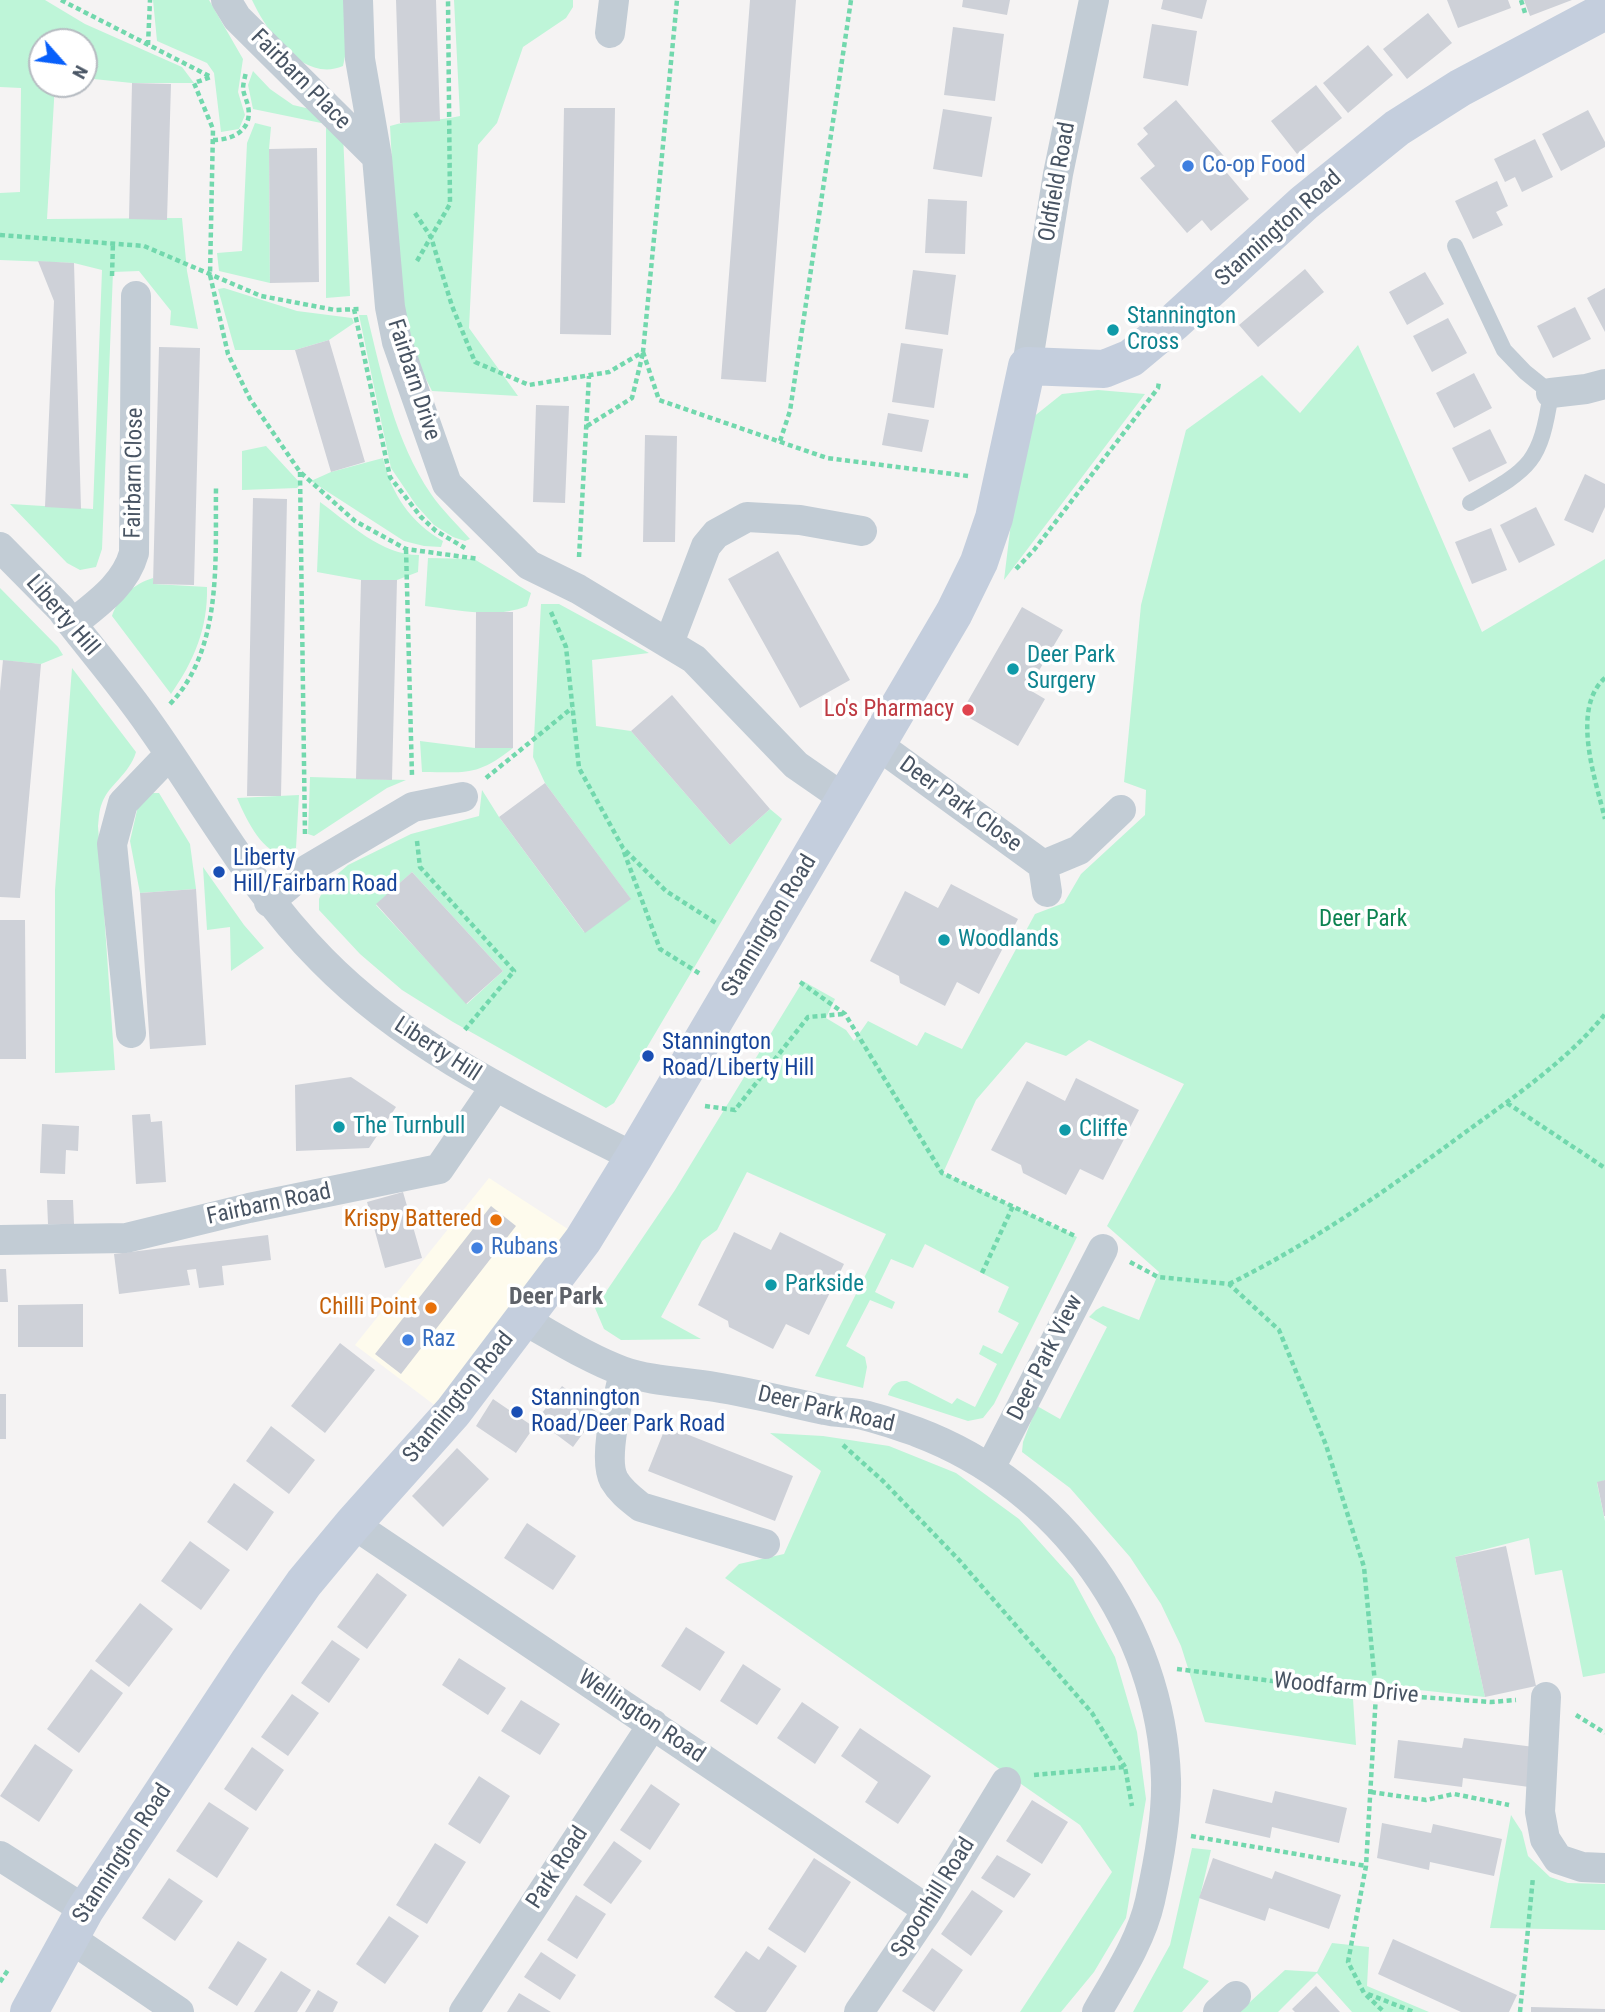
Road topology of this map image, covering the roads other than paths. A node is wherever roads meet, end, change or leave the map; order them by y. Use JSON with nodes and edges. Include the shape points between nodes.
{"nodes":[{"id":1,"x":226,"y":0,"type":"edge"},
{"id":2,"x":358,"y":0,"type":"edge"},
{"id":3,"x":614,"y":0,"type":"edge"},
{"id":4,"x":1094,"y":0,"type":"edge"},
{"id":5,"x":1605,"y":11,"type":"edge"},
{"id":6,"x":610,"y":33,"type":"dead end"},
{"id":7,"x":377,"y":158,"type":"junction"},
{"id":8,"x":1455,"y":246,"type":"dead end"},
{"id":9,"x":136,"y":296,"type":"dead end"},
{"id":10,"x":1027,"y":366,"type":"junction"},
{"id":11,"x":1605,"y":384,"type":"edge"},
{"id":12,"x":1551,"y":393,"type":"junction"},
{"id":13,"x":1470,"y":503,"type":"dead end"},
{"id":14,"x":862,"y":531,"type":"dead end"},
{"id":15,"x":0,"y":548,"type":"edge"},
{"id":16,"x":72,"y":624,"type":"junction"},
{"id":17,"x":669,"y":643,"type":"junction"},
{"id":18,"x":878,"y":745,"type":"junction"},
{"id":19,"x":169,"y":755,"type":"junction"},
{"id":20,"x":463,"y":797,"type":"road end"},
{"id":21,"x":845,"y":799,"type":"junction"},
{"id":22,"x":1121,"y":810,"type":"dead end"},
{"id":23,"x":270,"y":902,"type":"junction"},
{"id":24,"x":131,"y":1033,"type":"dead end"},
{"id":25,"x":495,"y":1087,"type":"junction"},
{"id":26,"x":634,"y":1157,"type":"junction"},
{"id":27,"x":0,"y":1240,"type":"edge"},
{"id":28,"x":1103,"y":1248,"type":"road end"},
{"id":29,"x":522,"y":1319,"type":"junction"},
{"id":30,"x":624,"y":1372,"type":"junction"},
{"id":31,"x":990,"y":1468,"type":"junction"},
{"id":32,"x":353,"y":1524,"type":"junction"},
{"id":33,"x":765,"y":1544,"type":"dead end"},
{"id":34,"x":1546,"y":1697,"type":"road end"},
{"id":35,"x":653,"y":1724,"type":"junction"},
{"id":36,"x":1006,"y":1782,"type":"road end"},
{"id":37,"x":0,"y":1856,"type":"edge"},
{"id":38,"x":1605,"y":1868,"type":"edge"},
{"id":39,"x":928,"y":1910,"type":"junction"},
{"id":40,"x":78,"y":1924,"type":"junction"},
{"id":41,"x":29,"y":2012,"type":"edge"},
{"id":42,"x":179,"y":2012,"type":"edge"},
{"id":43,"x":464,"y":2012,"type":"edge"},
{"id":44,"x":859,"y":2012,"type":"edge"},
{"id":45,"x":1097,"y":2012,"type":"edge"}],
"edges":[{"from":1,"to":7,"type":"street","name":"Fairbarn Place","via":[[237,18]]},
{"from":2,"to":7,"type":"street","name":"Fairbarn Drive","via":[[359,60]]},
{"from":3,"to":6,"type":"street"},
{"from":4,"to":10,"type":"street","name":"Oldfield Road","via":[[1058,174]]},
{"from":5,"to":10,"type":"main road","name":"Stannington Road","via":[[1460,88],[1397,128],[1304,203],[1131,358],[1104,369]]},
{"from":7,"to":17,"type":"street","name":"Fairbarn Drive","via":[[397,342],[447,484],[529,565]]},
{"from":8,"to":12,"type":"lane","via":[[1504,350]]},
{"from":9,"to":16,"type":"street","name":"Fairbarn Close","via":[[134,553],[125,576]]},
{"from":10,"to":18,"type":"main road","name":"Stannington Road","via":[[994,518],[979,562]]},
{"from":11,"to":12,"type":"street"},
{"from":12,"to":13,"type":"lane","via":[[1543,439],[1533,459],[1514,478]]},
{"from":14,"to":17,"type":"street","via":[[800,520],[736,520],[706,547]]},
{"from":15,"to":16,"type":"street","name":"Liberty Hill"},
{"from":16,"to":19,"type":"street","name":"Liberty Hill"},
{"from":17,"to":21,"type":"street","name":"Fairbarn Drive","via":[[694,659],[796,765]]},
{"from":18,"to":21,"type":"main road","name":"Stannington Road"},
{"from":18,"to":22,"type":"street","name":"Deer Park Close","via":[[1045,878]]},
{"from":19,"to":23,"type":"street","name":"Liberty Hill"},
{"from":19,"to":24,"type":"street","via":[[123,803],[112,844]]},
{"from":20,"to":23,"type":"street","via":[[413,807],[308,869]]},
{"from":21,"to":26,"type":"main road","name":"Stannington Road"},
{"from":23,"to":25,"type":"street","name":"Liberty Hill","via":[[323,961],[386,1017]]},
{"from":25,"to":26,"type":"street","name":"Liberty Hill"},
{"from":25,"to":27,"type":"street","name":"Fairbarn Road","via":[[439,1169],[126,1238]]},
{"from":26,"to":29,"type":"main road","name":"Stannington Road","via":[[583,1240]]},
{"from":28,"to":31,"type":"street","name":"Deer Park View"},
{"from":29,"to":30,"type":"street","name":"Deer Park Road"},
{"from":29,"to":32,"type":"main road","name":"Stannington Road","via":[[453,1412]]},
{"from":30,"to":31,"type":"street","name":"Deer Park Road","via":[[863,1415],[919,1433]]},
{"from":30,"to":33,"type":"street","via":[[611,1431],[611,1459],[612,1477],[625,1494],[641,1507]]},
{"from":31,"to":45,"type":"street","name":"Deer Park Road","via":[[1055,1521],[1094,1566],[1146,1665],[1162,1733],[1166,1782],[1150,1903],[1129,1957]]},
{"from":32,"to":35,"type":"street","name":"Wellington Road"},
{"from":32,"to":40,"type":"main road","name":"Stannington Road","via":[[304,1583],[248,1663]]},
{"from":34,"to":38,"type":"street","via":[[1540,1812],[1545,1839],[1558,1859]]},
{"from":35,"to":39,"type":"street","name":"Wellington Road"},
{"from":35,"to":43,"type":"street","name":"Park Road"},
{"from":36,"to":39,"type":"street","name":"Spoonhill Road"},
{"from":37,"to":40,"type":"street"},
{"from":39,"to":44,"type":"street","name":"Spoonhill Road"},
{"from":40,"to":41,"type":"main road","name":"Stannington Road"},
{"from":40,"to":42,"type":"street"}]}
